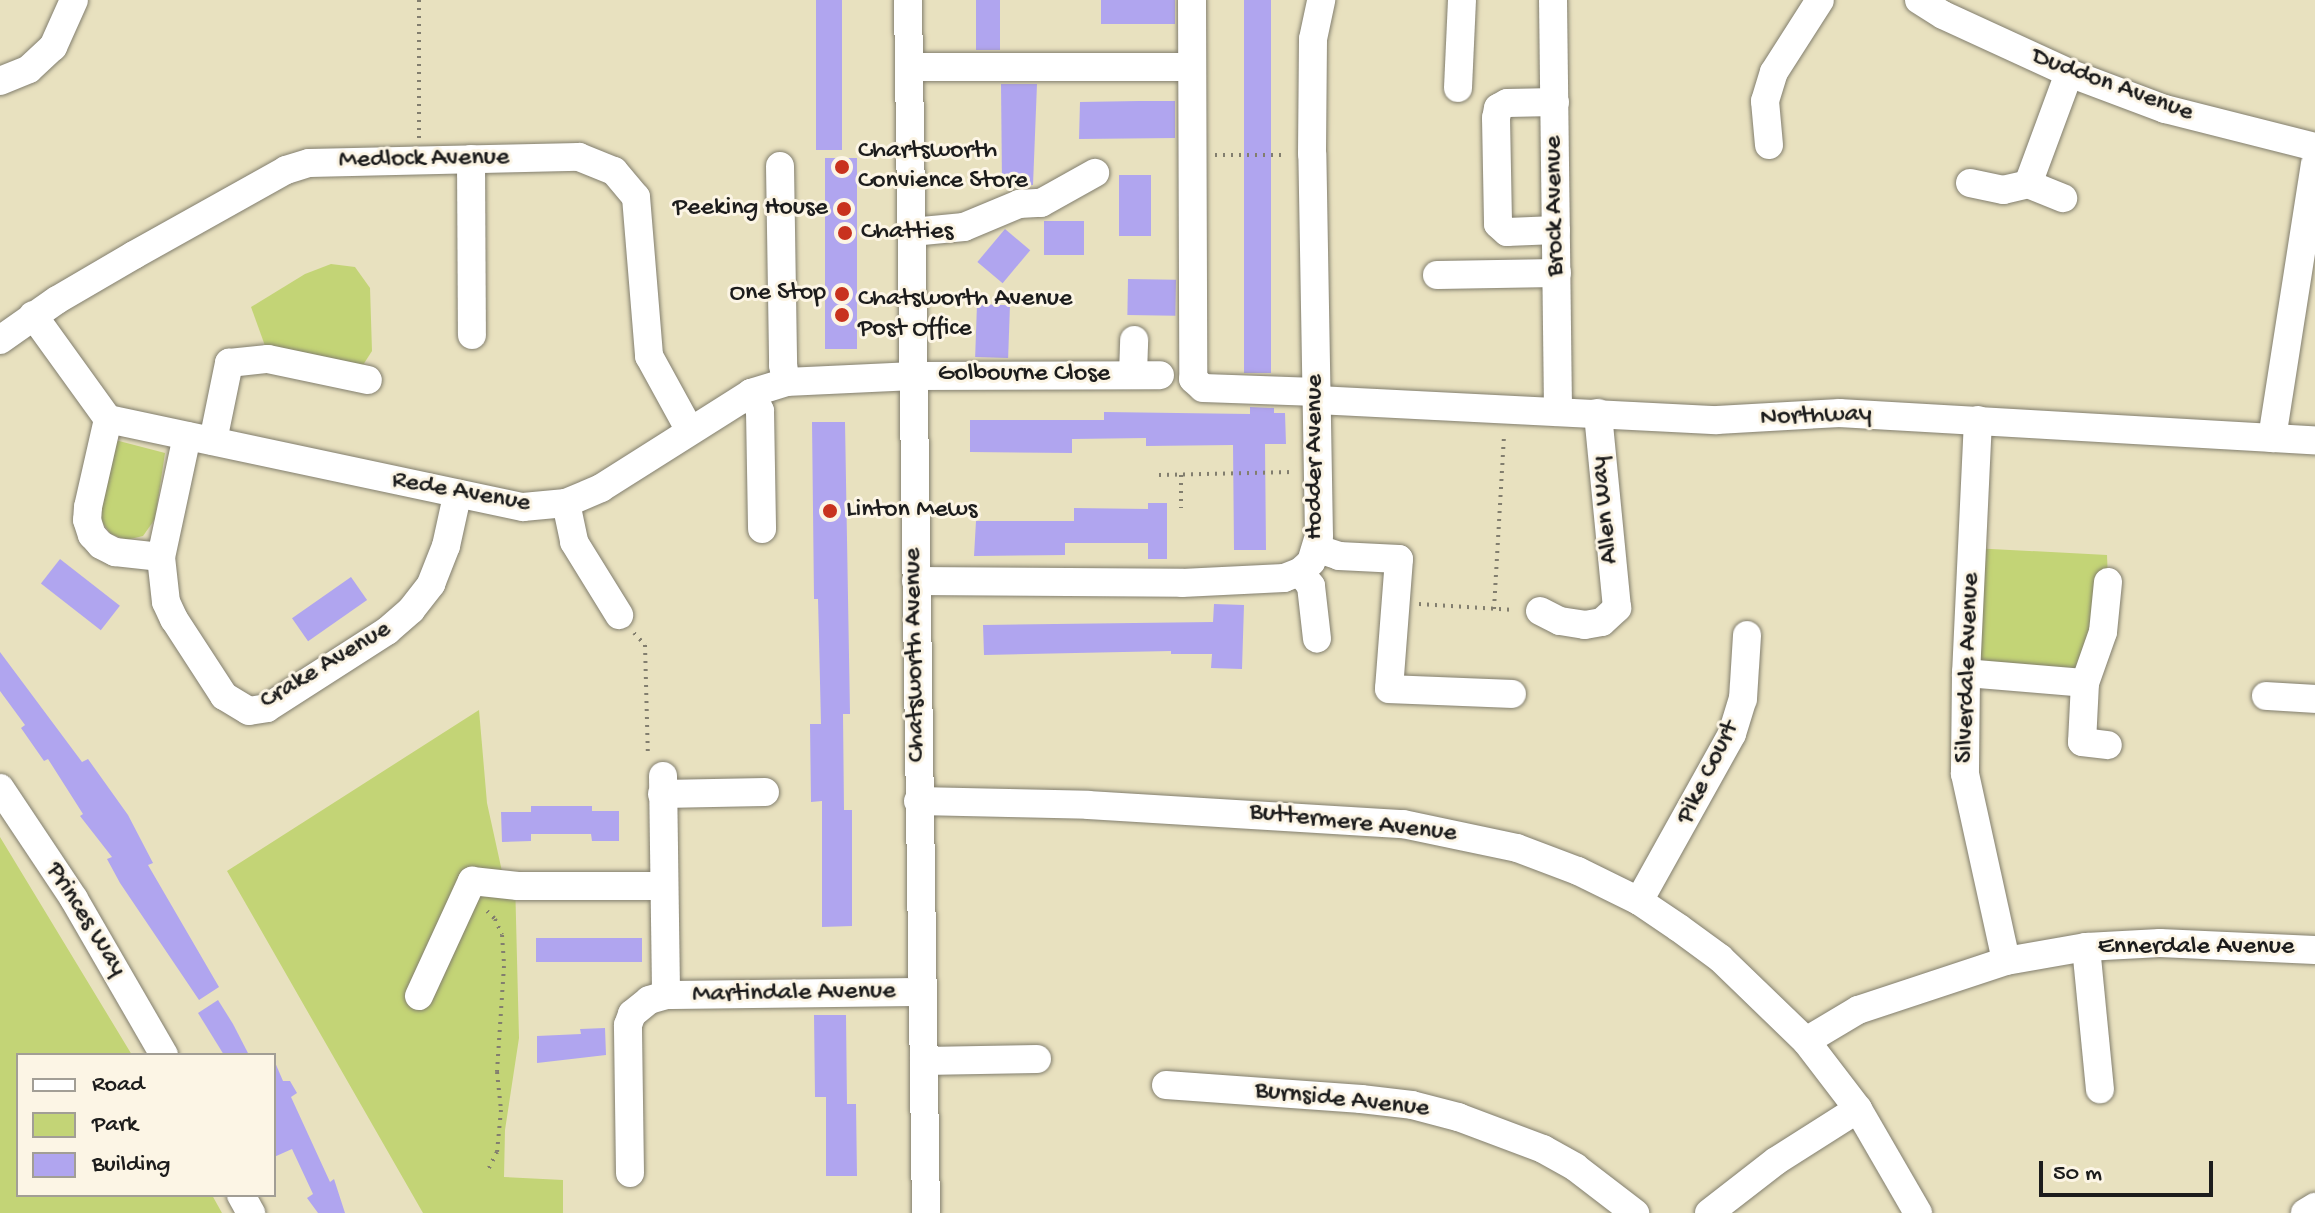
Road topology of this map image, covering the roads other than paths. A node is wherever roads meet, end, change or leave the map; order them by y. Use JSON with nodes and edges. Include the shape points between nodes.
{"nodes":[{"id":1,"x":74,"y":0,"type":"edge"},
{"id":2,"x":908,"y":0,"type":"edge"},
{"id":3,"x":1192,"y":0,"type":"edge"},
{"id":4,"x":1321,"y":0,"type":"edge"},
{"id":5,"x":1462,"y":0,"type":"edge"},
{"id":6,"x":1553,"y":0,"type":"edge"},
{"id":7,"x":1820,"y":0,"type":"edge"},
{"id":8,"x":1919,"y":0,"type":"edge"},
{"id":9,"x":911,"y":67,"type":"junction"},
{"id":10,"x":1191,"y":67,"type":"junction"},
{"id":11,"x":2069,"y":73,"type":"junction"},
{"id":12,"x":0,"y":81,"type":"edge"},
{"id":13,"x":1458,"y":88,"type":"dead end"},
{"id":14,"x":1555,"y":102,"type":"junction"},
{"id":15,"x":1769,"y":145,"type":"dead end"},
{"id":16,"x":2315,"y":147,"type":"edge"},
{"id":17,"x":471,"y":159,"type":"junction"},
{"id":18,"x":2315,"y":164,"type":"edge"},
{"id":19,"x":780,"y":166,"type":"dead end"},
{"id":20,"x":1095,"y":173,"type":"dead end"},
{"id":21,"x":1970,"y":183,"type":"dead end"},
{"id":22,"x":2028,"y":184,"type":"junction"},
{"id":23,"x":2063,"y":198,"type":"dead end"},
{"id":24,"x":1556,"y":230,"type":"junction"},
{"id":25,"x":912,"y":232,"type":"junction"},
{"id":26,"x":1557,"y":273,"type":"junction"},
{"id":27,"x":1437,"y":275,"type":"dead end"},
{"id":28,"x":33,"y":315,"type":"junction"},
{"id":29,"x":472,"y":335,"type":"dead end"},
{"id":30,"x":0,"y":340,"type":"edge"},
{"id":31,"x":1134,"y":340,"type":"dead end"},
{"id":32,"x":914,"y":376,"type":"junction"},
{"id":33,"x":368,"y":380,"type":"dead end"},
{"id":34,"x":786,"y":382,"type":"junction"},
{"id":35,"x":751,"y":393,"type":"junction"},
{"id":36,"x":1317,"y":396,"type":"junction"},
{"id":37,"x":1558,"y":412,"type":"junction"},
{"id":38,"x":1598,"y":413,"type":"junction"},
{"id":39,"x":108,"y":419,"type":"junction"},
{"id":40,"x":1978,"y":420,"type":"junction"},
{"id":41,"x":689,"y":429,"type":"junction"},
{"id":42,"x":2272,"y":438,"type":"junction"},
{"id":43,"x":200,"y":439,"type":"junction"},
{"id":44,"x":2315,"y":440,"type":"edge"},
{"id":45,"x":457,"y":496,"type":"junction"},
{"id":46,"x":566,"y":503,"type":"junction"},
{"id":47,"x":762,"y":529,"type":"dead end"},
{"id":48,"x":1318,"y":549,"type":"junction"},
{"id":49,"x":161,"y":557,"type":"junction"},
{"id":50,"x":1300,"y":572,"type":"junction"},
{"id":51,"x":916,"y":581,"type":"junction"},
{"id":52,"x":2108,"y":582,"type":"dead end"},
{"id":53,"x":1540,"y":611,"type":"road end"},
{"id":54,"x":619,"y":615,"type":"road end"},
{"id":55,"x":1747,"y":635,"type":"dead end"},
{"id":56,"x":1317,"y":639,"type":"dead end"},
{"id":57,"x":1966,"y":673,"type":"junction"},
{"id":58,"x":2085,"y":683,"type":"junction"},
{"id":59,"x":1512,"y":694,"type":"dead end"},
{"id":60,"x":2266,"y":696,"type":"dead end"},
{"id":61,"x":2315,"y":699,"type":"edge"},
{"id":62,"x":2108,"y":745,"type":"dead end"},
{"id":63,"x":0,"y":788,"type":"edge"},
{"id":64,"x":765,"y":792,"type":"dead end"},
{"id":65,"x":918,"y":801,"type":"junction"},
{"id":66,"x":664,"y":886,"type":"junction"},
{"id":67,"x":1639,"y":901,"type":"junction"},
{"id":68,"x":2086,"y":947,"type":"junction"},
{"id":69,"x":2315,"y":950,"type":"edge"},
{"id":70,"x":2006,"y":961,"type":"junction"},
{"id":71,"x":922,"y":992,"type":"junction"},
{"id":72,"x":666,"y":995,"type":"junction"},
{"id":73,"x":419,"y":996,"type":"dead end"},
{"id":74,"x":1806,"y":1041,"type":"junction"},
{"id":75,"x":163,"y":1053,"type":"edge"},
{"id":76,"x":1037,"y":1059,"type":"dead end"},
{"id":77,"x":924,"y":1061,"type":"junction"},
{"id":78,"x":1166,"y":1085,"type":"dead end"},
{"id":79,"x":2100,"y":1089,"type":"dead end"},
{"id":80,"x":1858,"y":1109,"type":"junction"},
{"id":81,"x":630,"y":1173,"type":"dead end"},
{"id":82,"x":2315,"y":1207,"type":"edge"},
{"id":83,"x":926,"y":1213,"type":"edge"},
{"id":84,"x":1635,"y":1213,"type":"edge"},
{"id":85,"x":1709,"y":1213,"type":"edge"},
{"id":86,"x":1918,"y":1213,"type":"edge"},
{"id":87,"x":2305,"y":1213,"type":"edge"}],
"edges":[{"from":1,"to":12,"type":"street","via":[[53,47],[29,69]]},
{"from":2,"to":9,"type":"street","name":"Chatsworth Avenue"},
{"from":3,"to":10,"type":"street","name":"Northway"},
{"from":4,"to":36,"type":"street","name":"Hodder Avenue","via":[[1313,39]]},
{"from":5,"to":13,"type":"street"},
{"from":6,"to":14,"type":"street","name":"Brock Avenue"},
{"from":7,"to":15,"type":"street","via":[[1774,72],[1765,101]]},
{"from":8,"to":11,"type":"street","name":"Duddon Avenue"},
{"from":9,"to":10,"type":"street"},
{"from":9,"to":25,"type":"street","name":"Chatsworth Avenue"},
{"from":10,"to":36,"type":"street","name":"Northway","via":[[1193,379],[1203,388]]},
{"from":11,"to":16,"type":"street","name":"Duddon Avenue","via":[[2165,109]]},
{"from":11,"to":22,"type":"street"},
{"from":14,"to":24,"type":"street","name":"Brock Avenue"},
{"from":14,"to":24,"type":"street","via":[[1507,103],[1498,108],[1496,118],[1498,224],[1507,232]]},
{"from":17,"to":28,"type":"street","name":"Medlock Avenue","via":[[309,163],[286,170]]},
{"from":17,"to":29,"type":"street"},
{"from":17,"to":41,"type":"street","name":"Medlock Avenue","via":[[579,157],[598,162],[627,182],[640,215],[649,356]]},
{"from":18,"to":42,"type":"street"},
{"from":19,"to":34,"type":"street"},
{"from":20,"to":25,"type":"street","via":[[1041,203],[998,211],[964,227]]},
{"from":21,"to":22,"type":"street","via":[[2003,190]]},
{"from":22,"to":23,"type":"street"},
{"from":24,"to":26,"type":"street","name":"Brock Avenue"},
{"from":25,"to":32,"type":"street","name":"Chatsworth Avenue"},
{"from":26,"to":27,"type":"street"},
{"from":26,"to":37,"type":"street","name":"Brock Avenue"},
{"from":28,"to":30,"type":"street","name":"Medlock Avenue"},
{"from":28,"to":39,"type":"street"},
{"from":31,"to":32,"type":"street","name":"Golbourne Close","via":[[1146,375]]},
{"from":32,"to":34,"type":"street","name":"Rede Avenue"},
{"from":32,"to":51,"type":"street","name":"Chatsworth Avenue"},
{"from":33,"to":43,"type":"street","name":"Crake Avenue","via":[[268,359],[229,363]]},
{"from":34,"to":35,"type":"street","name":"Rede Avenue"},
{"from":35,"to":41,"type":"street","name":"Rede Avenue"},
{"from":35,"to":47,"type":"street","via":[[760,411]]},
{"from":36,"to":37,"type":"street","name":"Northway"},
{"from":36,"to":48,"type":"street","name":"Hodder Avenue"},
{"from":37,"to":38,"type":"street","name":"Northway"},
{"from":38,"to":40,"type":"street","name":"Northway","via":[[1717,420],[1818,412]]},
{"from":38,"to":53,"type":"street","name":"Allen Way","via":[[1617,608],[1602,622],[1585,625]]},
{"from":39,"to":43,"type":"street","name":"Rede Avenue"},
{"from":39,"to":49,"type":"street","via":[[88,507],[92,535],[115,552]]},
{"from":40,"to":42,"type":"street","name":"Northway"},
{"from":40,"to":57,"type":"street","name":"Silverdale Avenue"},
{"from":41,"to":46,"type":"street","name":"Rede Avenue","via":[[613,481]]},
{"from":42,"to":44,"type":"street","name":"Northway"},
{"from":43,"to":45,"type":"street","name":"Rede Avenue"},
{"from":43,"to":49,"type":"street","name":"Crake Avenue"},
{"from":45,"to":46,"type":"street","name":"Rede Avenue","via":[[523,507]]},
{"from":45,"to":49,"type":"street","name":"Crake Avenue","via":[[431,584],[411,610],[267,708],[249,711],[224,696],[166,602]]},
{"from":46,"to":54,"type":"street","via":[[574,542]]},
{"from":48,"to":50,"type":"street","name":"Hodder Avenue"},
{"from":48,"to":59,"type":"street","via":[[1339,556],[1399,559],[1389,689]]},
{"from":50,"to":51,"type":"street","name":"Hodder Avenue","via":[[1284,578],[1182,583]]},
{"from":50,"to":56,"type":"street","via":[[1311,586]]},
{"from":51,"to":65,"type":"street","name":"Chatsworth Avenue"},
{"from":52,"to":58,"type":"street","via":[[2103,632]]},
{"from":55,"to":67,"type":"street","name":"Pike Court","via":[[1743,699],[1732,734]]},
{"from":57,"to":58,"type":"street"},
{"from":57,"to":70,"type":"street","name":"Silverdale Avenue","via":[[1965,774]]},
{"from":58,"to":62,"type":"street","via":[[2082,742]]},
{"from":60,"to":61,"type":"street"},
{"from":63,"to":75,"type":"street","name":"Princes Way","via":[[74,899]]},
{"from":64,"to":66,"type":"street","name":"Martindale Avenue","via":[[663,785]]},
{"from":65,"to":67,"type":"street","name":"Buttermere Avenue","via":[[1088,805],[1403,824],[1517,848]]},
{"from":65,"to":71,"type":"street","name":"Chatsworth Avenue"},
{"from":66,"to":72,"type":"street","name":"Martindale Avenue"},
{"from":66,"to":73,"type":"street","via":[[472,881]]},
{"from":67,"to":74,"type":"street","name":"Buttermere Avenue","via":[[1720,958]]},
{"from":68,"to":69,"type":"street","name":"Ennerdale Avenue","via":[[2199,943]]},
{"from":68,"to":70,"type":"street","name":"Ennerdale Avenue"},
{"from":68,"to":79,"type":"street"},
{"from":70,"to":74,"type":"street","name":"Ennerdale Avenue","via":[[1858,1010]]},
{"from":71,"to":72,"type":"street","name":"Martindale Avenue"},
{"from":71,"to":77,"type":"street","name":"Chatsworth Avenue"},
{"from":72,"to":81,"type":"street","name":"Martindale Avenue","via":[[640,1006],[628,1025]]},
{"from":74,"to":80,"type":"street","name":"Buttermere Avenue"},
{"from":76,"to":77,"type":"street"},
{"from":77,"to":83,"type":"street","name":"Chatsworth Avenue"},
{"from":78,"to":84,"type":"street","name":"Burnside Avenue","via":[[1361,1099],[1458,1117],[1543,1149]]},
{"from":80,"to":85,"type":"street","via":[[1776,1161]]},
{"from":80,"to":86,"type":"street","name":"Buttermere Avenue"},
{"from":82,"to":87,"type":"street"}]}
